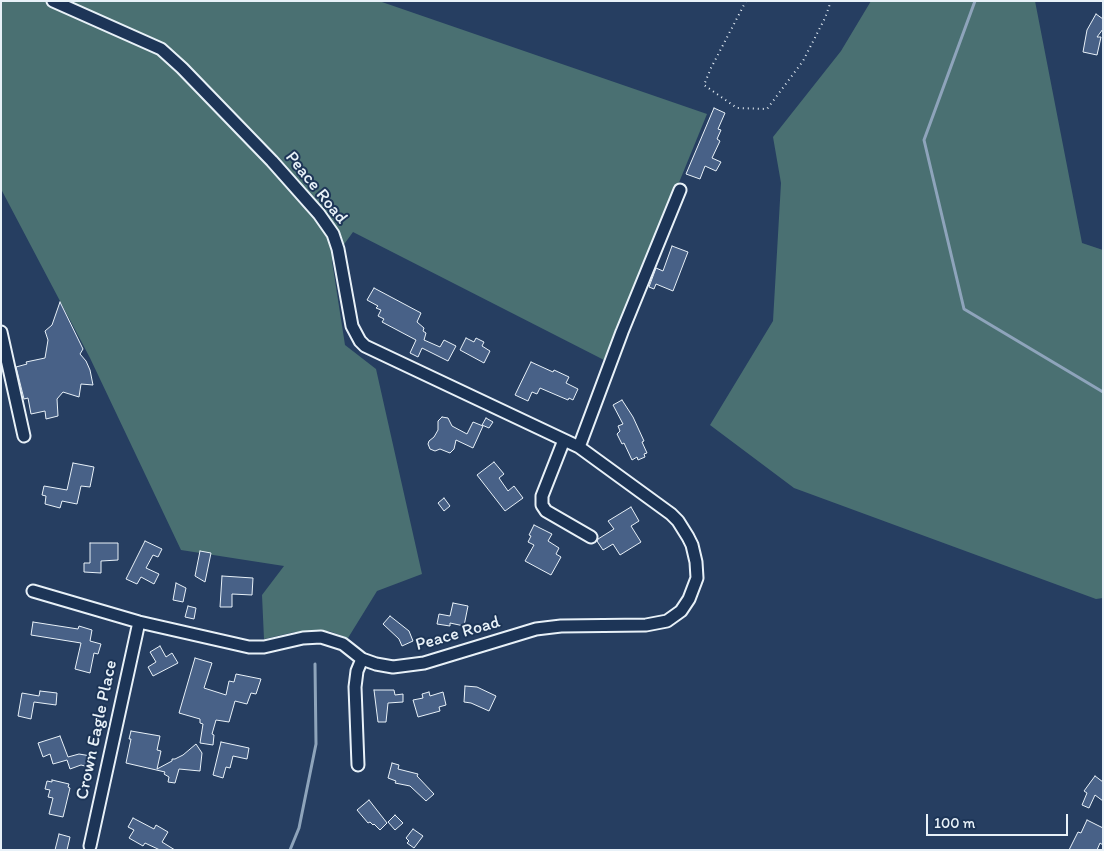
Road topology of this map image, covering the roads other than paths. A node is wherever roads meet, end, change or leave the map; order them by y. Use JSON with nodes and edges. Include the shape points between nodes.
{"nodes":[{"id":1,"x":53,"y":1,"type":"edge"},
{"id":2,"x":680,"y":190,"type":"dead end"},
{"id":3,"x":1,"y":332,"type":"edge"},
{"id":4,"x":24,"y":436,"type":"dead end"},
{"id":5,"x":564,"y":440,"type":"junction"},
{"id":6,"x":579,"y":447,"type":"junction"},
{"id":7,"x":591,"y":537,"type":"dead end"},
{"id":8,"x":33,"y":591,"type":"dead end"},
{"id":9,"x":139,"y":622,"type":"junction"},
{"id":10,"x":362,"y":659,"type":"junction"},
{"id":11,"x":358,"y":765,"type":"dead end"},
{"id":12,"x":90,"y":846,"type":"dead end"}],
"edges":[{"from":1,"to":5,"type":"street","name":"Peace Road","via":[[161,49],[272,161],[331,230],[338,249],[352,326],[365,346]]},
{"from":2,"to":6,"type":"street"},
{"from":3,"to":4,"type":"street"},
{"from":5,"to":6,"type":"street","name":"Peace Road"},
{"from":5,"to":7,"type":"street","via":[[542,496],[542,505],[546,511]]},
{"from":6,"to":10,"type":"street","name":"Peace Road","via":[[671,514],[688,537],[697,578],[690,599],[680,611],[667,621],[646,625],[536,629],[409,666],[384,665]]},
{"from":8,"to":9,"type":"street","name":"Peace Road"},
{"from":9,"to":10,"type":"street","name":"Peace Road","via":[[258,648],[322,637],[342,644]]},
{"from":9,"to":12,"type":"street","name":"Crown Eagle Place"},
{"from":10,"to":11,"type":"street","via":[[355,687]]}]}
